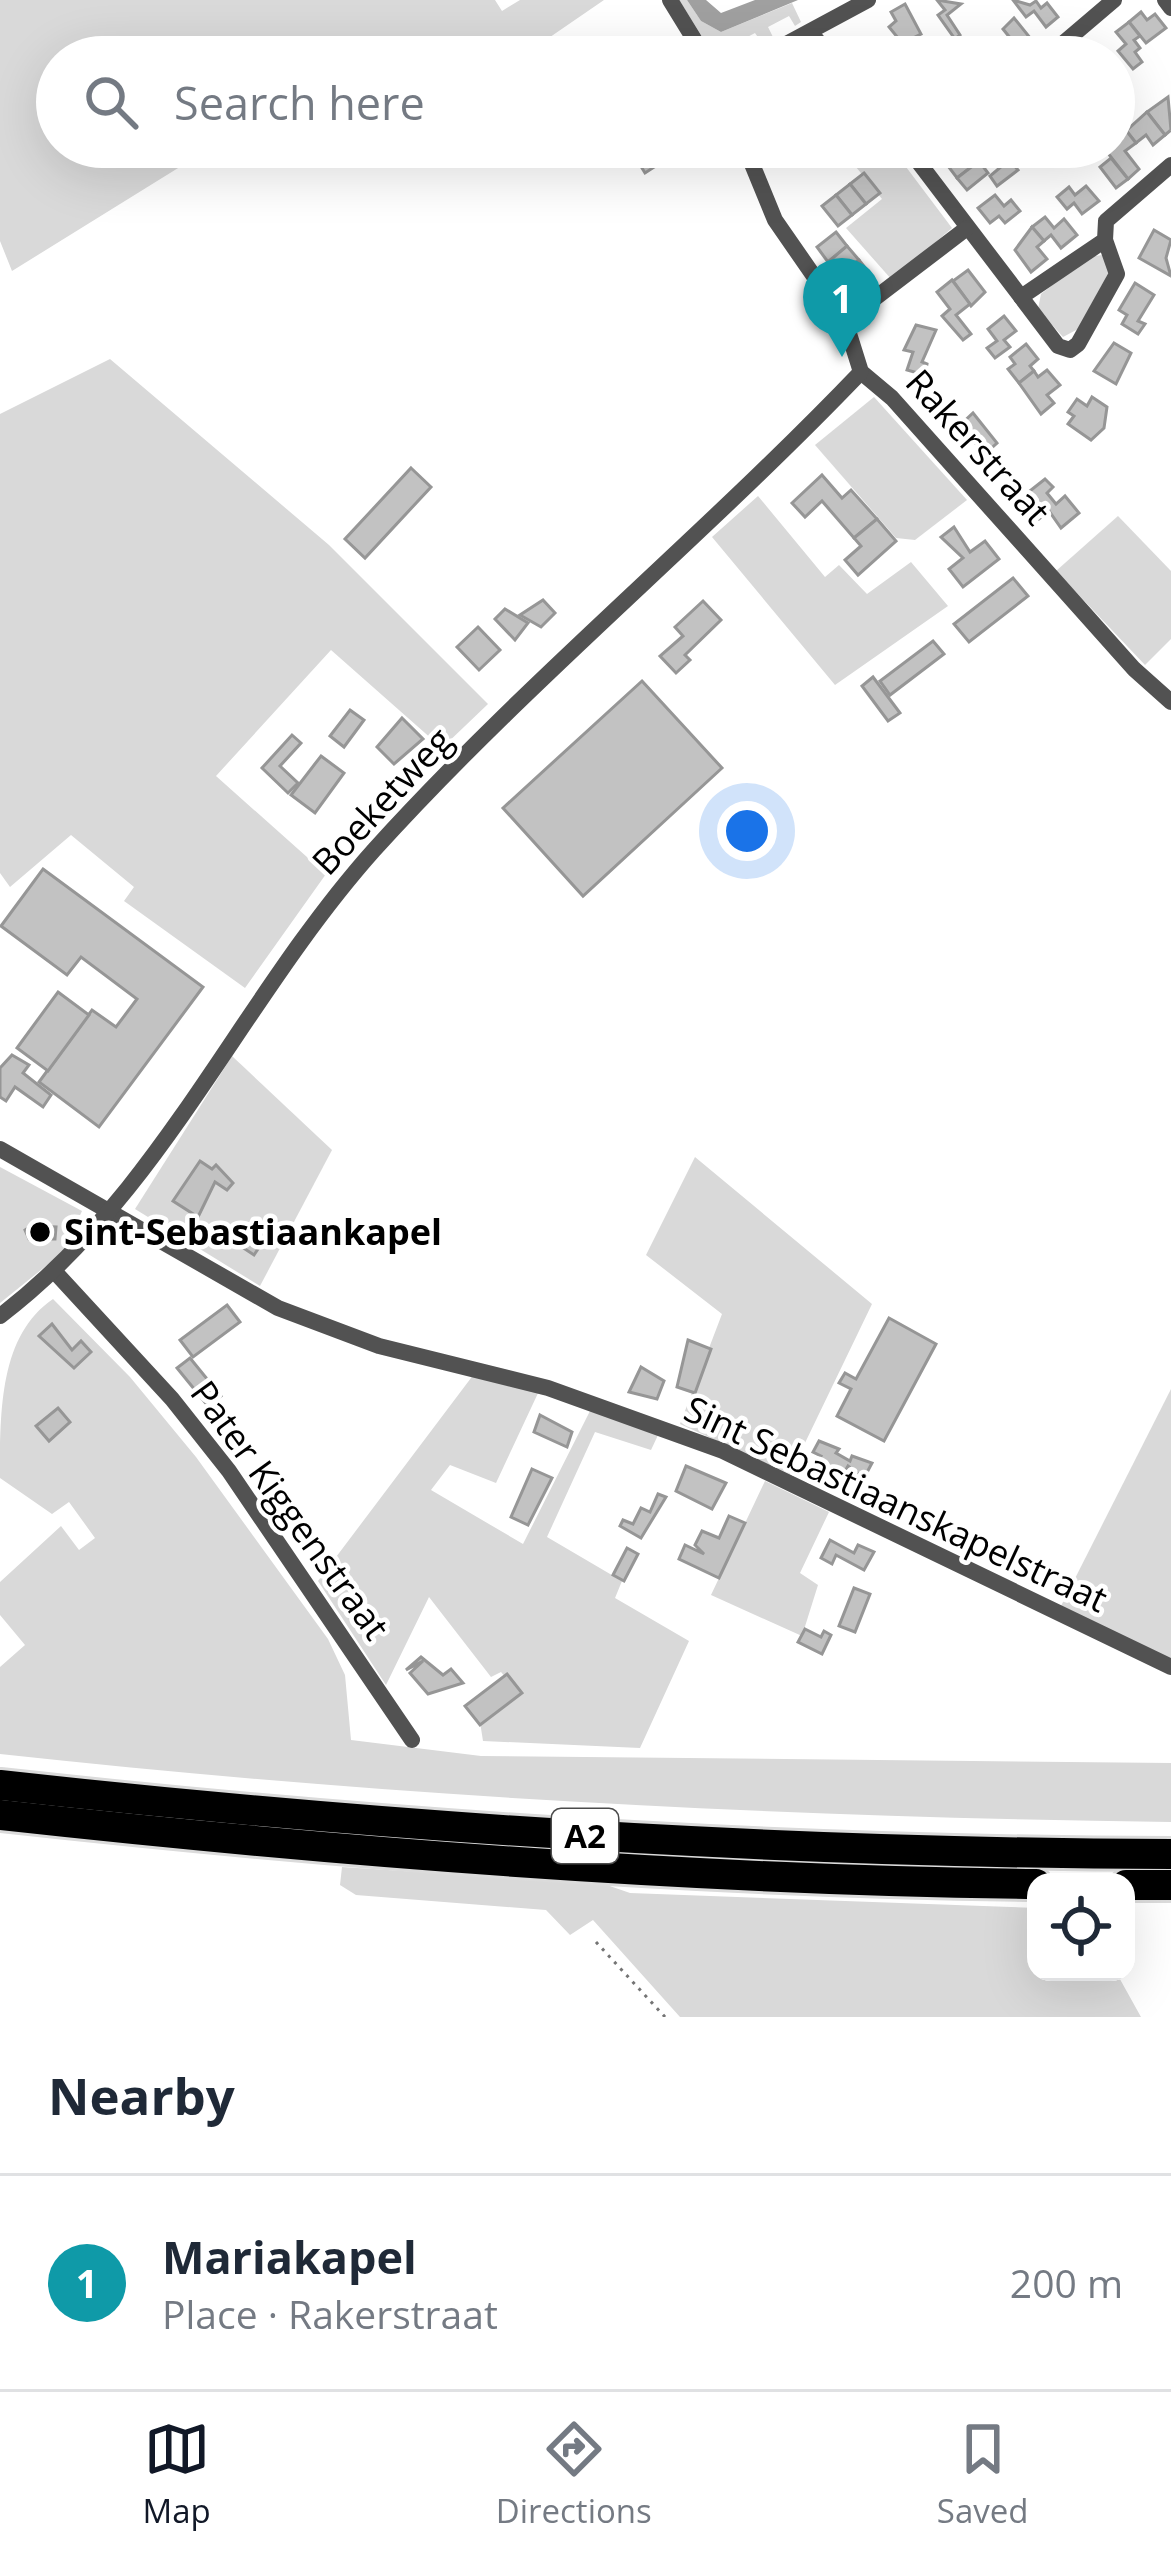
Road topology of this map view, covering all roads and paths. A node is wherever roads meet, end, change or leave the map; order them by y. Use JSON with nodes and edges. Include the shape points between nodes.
{"nodes":[{"id":1,"x":670,"y":0,"type":"edge"},
{"id":2,"x":868,"y":0,"type":"edge"},
{"id":3,"x":1114,"y":0,"type":"edge"},
{"id":4,"x":1165,"y":0,"type":"edge"},
{"id":5,"x":1171,"y":8,"type":"edge"},
{"id":6,"x":810,"y":32,"type":"junction"},
{"id":7,"x":692,"y":36,"type":"edge"},
{"id":8,"x":802,"y":36,"type":"edge"},
{"id":9,"x":813,"y":36,"type":"edge"},
{"id":10,"x":1072,"y":36,"type":"edge"},
{"id":11,"x":1171,"y":165,"type":"edge"},
{"id":12,"x":754,"y":168,"type":"edge"},
{"id":13,"x":924,"y":168,"type":"edge"},
{"id":14,"x":967,"y":228,"type":"junction"},
{"id":15,"x":1105,"y":240,"type":"junction"},
{"id":16,"x":1021,"y":297,"type":"junction"},
{"id":17,"x":845,"y":321,"type":"junction"},
{"id":18,"x":861,"y":372,"type":"junction"},
{"id":19,"x":1171,"y":703,"type":"edge"},
{"id":20,"x":0,"y":1149,"type":"edge"},
{"id":21,"x":112,"y":1213,"type":"junction"},
{"id":22,"x":56,"y":1273,"type":"junction"},
{"id":23,"x":0,"y":1316,"type":"edge"},
{"id":24,"x":1171,"y":1667,"type":"edge"},
{"id":25,"x":412,"y":1740,"type":"dead end"},
{"id":26,"x":0,"y":1785,"type":"edge"},
{"id":27,"x":0,"y":1815,"type":"edge"},
{"id":28,"x":1171,"y":1854,"type":"edge"},
{"id":29,"x":1027,"y":1884,"type":"edge"},
{"id":30,"x":1135,"y":1885,"type":"edge"},
{"id":31,"x":1171,"y":1885,"type":"edge"},
{"id":32,"x":596,"y":1942,"type":"dead end"},
{"id":33,"x":664,"y":2017,"type":"edge"}],
"edges":[{"from":1,"to":7,"type":"street"},
{"from":2,"to":6,"type":"street"},
{"from":3,"to":10,"type":"street"},
{"from":4,"to":5,"type":"street"},
{"from":6,"to":8,"type":"street"},
{"from":6,"to":9,"type":"street"},
{"from":11,"to":15,"type":"street","via":[[1106,221]]},
{"from":12,"to":17,"type":"street","name":"Rakerstraat","via":[[775,220]]},
{"from":13,"to":14,"type":"street"},
{"from":14,"to":16,"type":"street"},
{"from":14,"to":17,"type":"street"},
{"from":15,"to":16,"type":"street"},
{"from":15,"to":16,"type":"street","via":[[1117,274],[1070,350],[1058,346]]},
{"from":17,"to":18,"type":"street","name":"Rakerstraat"},
{"from":18,"to":19,"type":"street","name":"Rakerstraat"},
{"from":18,"to":21,"type":"street","name":"Boeketweg","via":[[375,850],[289,955]]},
{"from":20,"to":21,"type":"street","name":"Sint Sebastiaanskapelstraat"},
{"from":21,"to":22,"type":"street","name":"Boeketweg"},
{"from":21,"to":24,"type":"street","name":"Sint Sebastiaanskapelstraat","via":[[324,1326],[548,1388],[722,1451]]},
{"from":22,"to":23,"type":"street","name":"Boeketweg"},
{"from":22,"to":25,"type":"street","name":"Pater Kiggenstraat","via":[[230,1471]]},
{"from":26,"to":28,"type":"highway","number":"A2","via":[[500,1832]]},
{"from":27,"to":29,"type":"highway","number":"A2","via":[[406,1855]]},
{"from":30,"to":31,"type":"highway"},
{"from":32,"to":33,"type":"path"}]}
